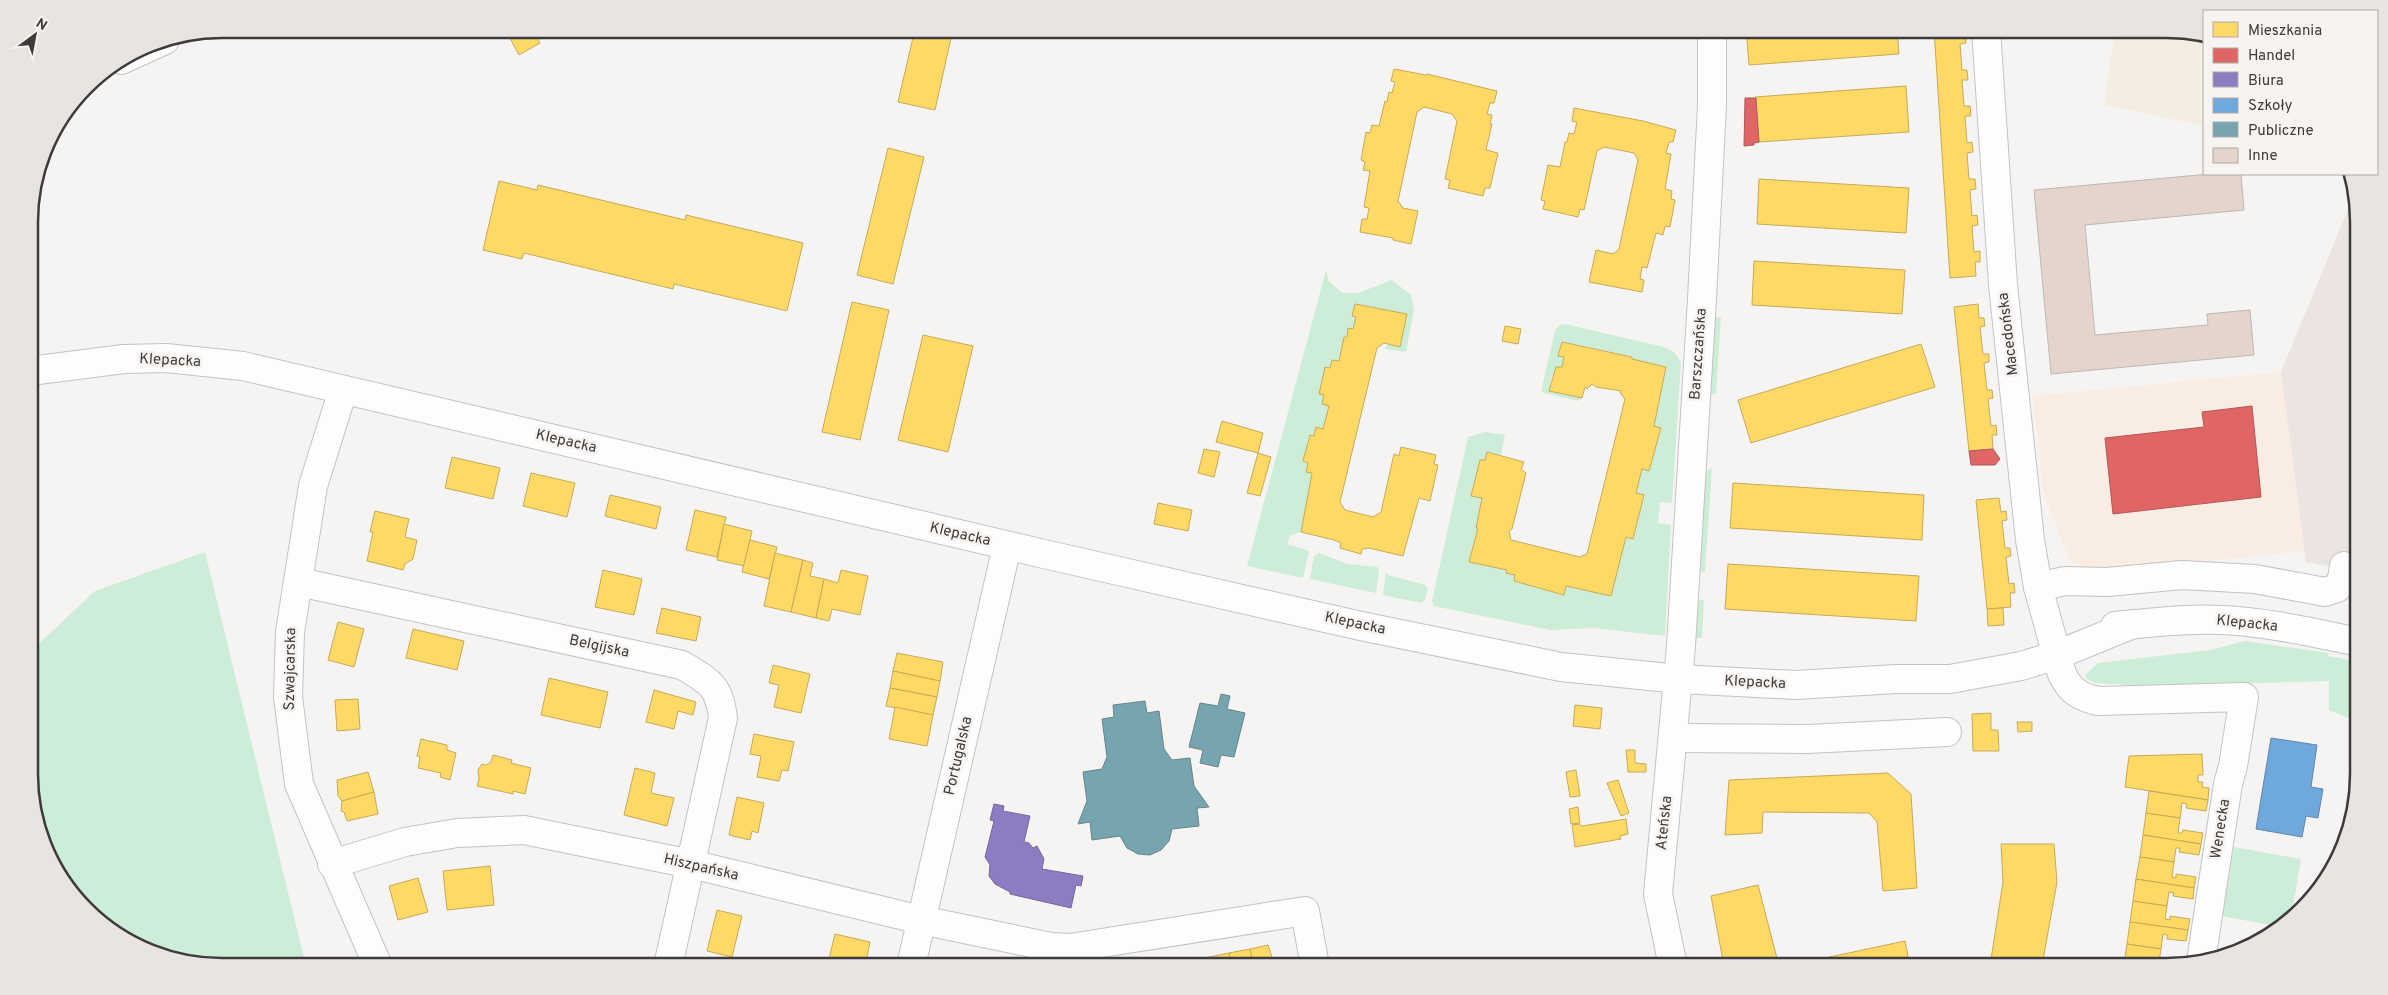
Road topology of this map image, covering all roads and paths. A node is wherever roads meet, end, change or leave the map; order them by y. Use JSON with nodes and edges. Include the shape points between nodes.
{"nodes":[{"id":1,"x":1712,"y":38,"type":"edge"},
{"id":2,"x":1987,"y":38,"type":"edge"},
{"id":3,"x":38,"y":370,"type":"edge"},
{"id":4,"x":343,"y":390,"type":"junction"},
{"id":5,"x":1007,"y":546,"type":"junction"},
{"id":6,"x":2344,"y":566,"type":"dead end"},
{"id":7,"x":300,"y":582,"type":"junction"},
{"id":8,"x":2038,"y":587,"type":"junction"},
{"id":9,"x":2350,"y":640,"type":"edge"},
{"id":10,"x":2055,"y":646,"type":"junction"},
{"id":11,"x":1679,"y":679,"type":"junction"},
{"id":12,"x":2244,"y":697,"type":"joint"},
{"id":13,"x":1947,"y":732,"type":"dead end"},
{"id":14,"x":1674,"y":738,"type":"junction"},
{"id":15,"x":332,"y":864,"type":"junction"},
{"id":16,"x":691,"y":864,"type":"junction"},
{"id":17,"x":922,"y":920,"type":"junction"},
{"id":18,"x":2202,"y":954,"type":"edge"},
{"id":19,"x":374,"y":958,"type":"edge"},
{"id":20,"x":670,"y":958,"type":"edge"},
{"id":21,"x":913,"y":958,"type":"edge"},
{"id":22,"x":1314,"y":958,"type":"edge"},
{"id":23,"x":1671,"y":958,"type":"edge"}],
"edges":[{"from":1,"to":11,"type":"street","name":"Barszczańska","via":[[1712,105]]},
{"from":2,"to":8,"type":"street","name":"Macedońska","via":[[2003,286],[2030,540]]},
{"from":3,"to":4,"type":"street","name":"Klepacka","via":[[124,359],[166,358],[243,366]]},
{"from":4,"to":5,"type":"street","name":"Klepacka"},
{"from":4,"to":7,"type":"street","name":"Szwajcarska","via":[[313,486]]},
{"from":5,"to":11,"type":"street","name":"Klepacka","via":[[1361,626],[1561,667]]},
{"from":5,"to":17,"type":"street","name":"Portugalska"},
{"from":6,"to":8,"type":"street","via":[[2337,588],[2325,592],[2255,580],[2182,575],[2107,582],[2065,581]]},
{"from":7,"to":15,"type":"street","name":"Szwajcarska","via":[[290,632],[288,697],[299,784]]},
{"from":7,"to":16,"type":"street","name":"Belgijska","via":[[682,666],[707,680],[720,696],[723,718]]},
{"from":8,"to":10,"type":"street","name":"Macedońska"},
{"from":9,"to":10,"type":"street","name":"Klepacka","via":[[2225,620],[2168,621],[2094,627]]},
{"from":10,"to":11,"type":"street","name":"Klepacka","via":[[1896,679],[1796,685]]},
{"from":10,"to":12,"type":"street","name":"Macedońska","via":[[2068,686],[2084,698],[2098,701]]},
{"from":11,"to":14,"type":"street","name":"Ateńska"},
{"from":12,"to":18,"type":"street","name":"Wenecka"},
{"from":13,"to":14,"type":"street","via":[[1808,739]]},
{"from":14,"to":23,"type":"street","name":"Ateńska","via":[[1658,894]]},
{"from":15,"to":16,"type":"street","name":"Hiszpańska","via":[[406,842],[457,834],[524,830]]},
{"from":15,"to":19,"type":"street","name":"Szwajcarska"},
{"from":16,"to":17,"type":"street","name":"Hiszpańska"},
{"from":16,"to":20,"type":"street","name":"Belgijska"},
{"from":17,"to":21,"type":"street","name":"Portugalska"},
{"from":17,"to":22,"type":"street","name":"Hiszpańska","via":[[1051,948],[1070,948],[1305,911]]}]}
